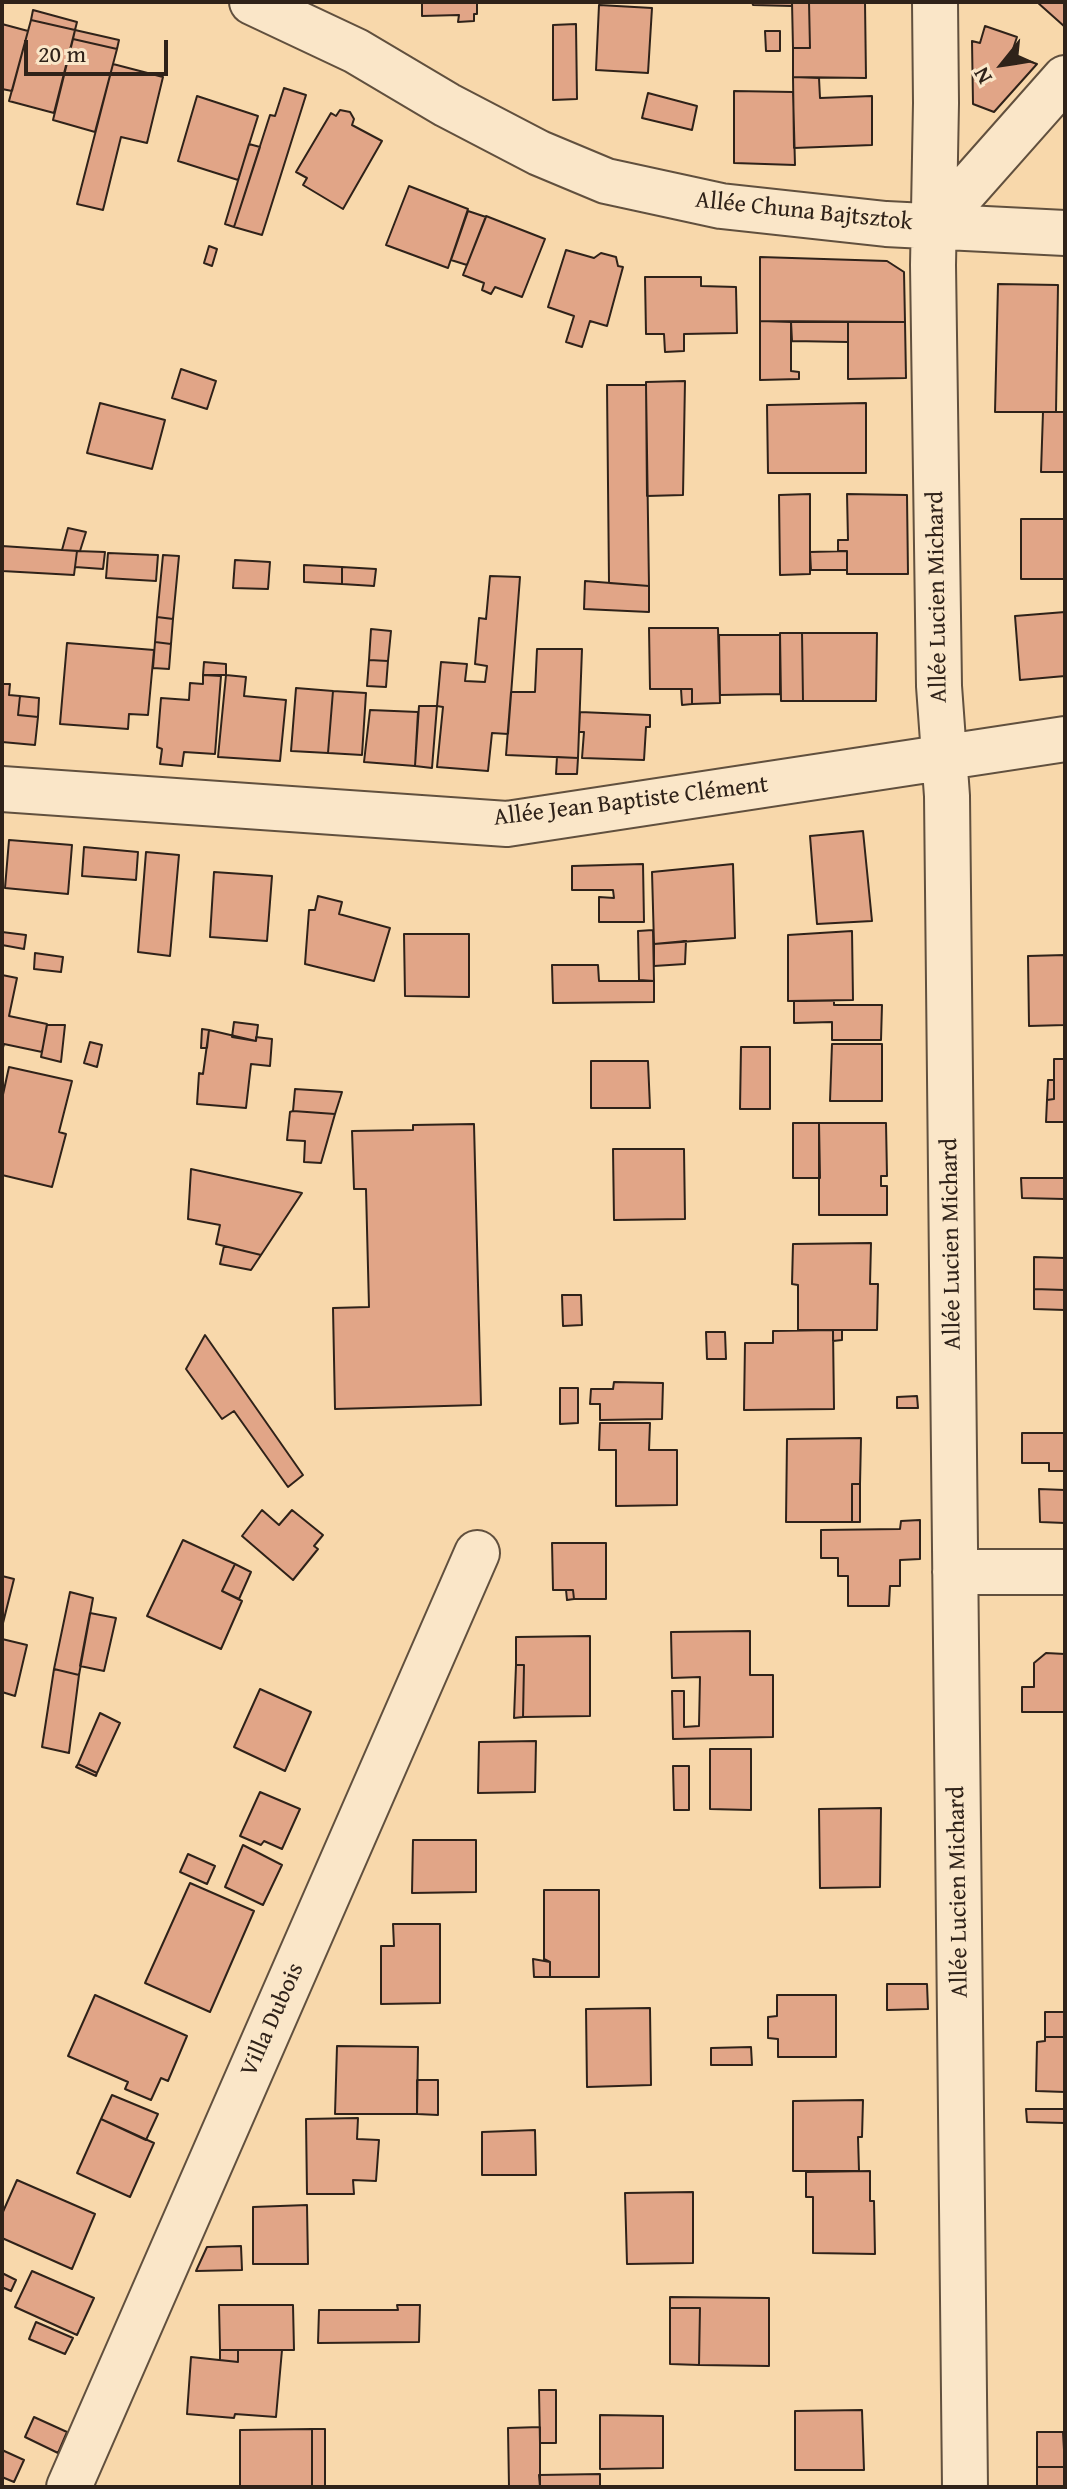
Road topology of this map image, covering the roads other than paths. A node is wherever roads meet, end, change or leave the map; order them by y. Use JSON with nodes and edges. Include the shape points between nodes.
{"nodes":[{"id":1,"x":252,"y":2,"type":"edge"},
{"id":2,"x":935,"y":2,"type":"edge"},
{"id":3,"x":1065,"y":78,"type":"edge"},
{"id":4,"x":934,"y":226,"type":"junction"},
{"id":5,"x":1065,"y":233,"type":"edge"},
{"id":6,"x":1065,"y":739,"type":"edge"},
{"id":7,"x":943,"y":756,"type":"junction"},
{"id":8,"x":2,"y":789,"type":"edge"},
{"id":9,"x":477,"y":1553,"type":"dead end"},
{"id":10,"x":955,"y":1572,"type":"junction"},
{"id":11,"x":1065,"y":1572,"type":"edge"},
{"id":12,"x":69,"y":2487,"type":"edge"},
{"id":13,"x":965,"y":2487,"type":"edge"}],
"edges":[{"from":1,"to":4,"type":"street","name":"Allée Chuna Bajtsztok","via":[[356,51],[539,153],[606,181],[721,206]]},
{"from":2,"to":4,"type":"street","name":"Allée Lucien Michard"},
{"from":3,"to":4,"type":"street"},
{"from":4,"to":5,"type":"street","name":"Allée Chuna Bajtsztok"},
{"from":4,"to":7,"type":"street","name":"Allée Lucien Michard"},
{"from":6,"to":7,"type":"street","name":"Allée Jean Baptiste Clément"},
{"from":7,"to":8,"type":"street","name":"Allée Jean Baptiste Clément","via":[[507,824]]},
{"from":7,"to":10,"type":"street","name":"Allée Lucien Michard"},
{"from":9,"to":12,"type":"street","name":"Villa Dubois"},
{"from":10,"to":11,"type":"street"},
{"from":10,"to":13,"type":"street","name":"Allée Lucien Michard"}]}
